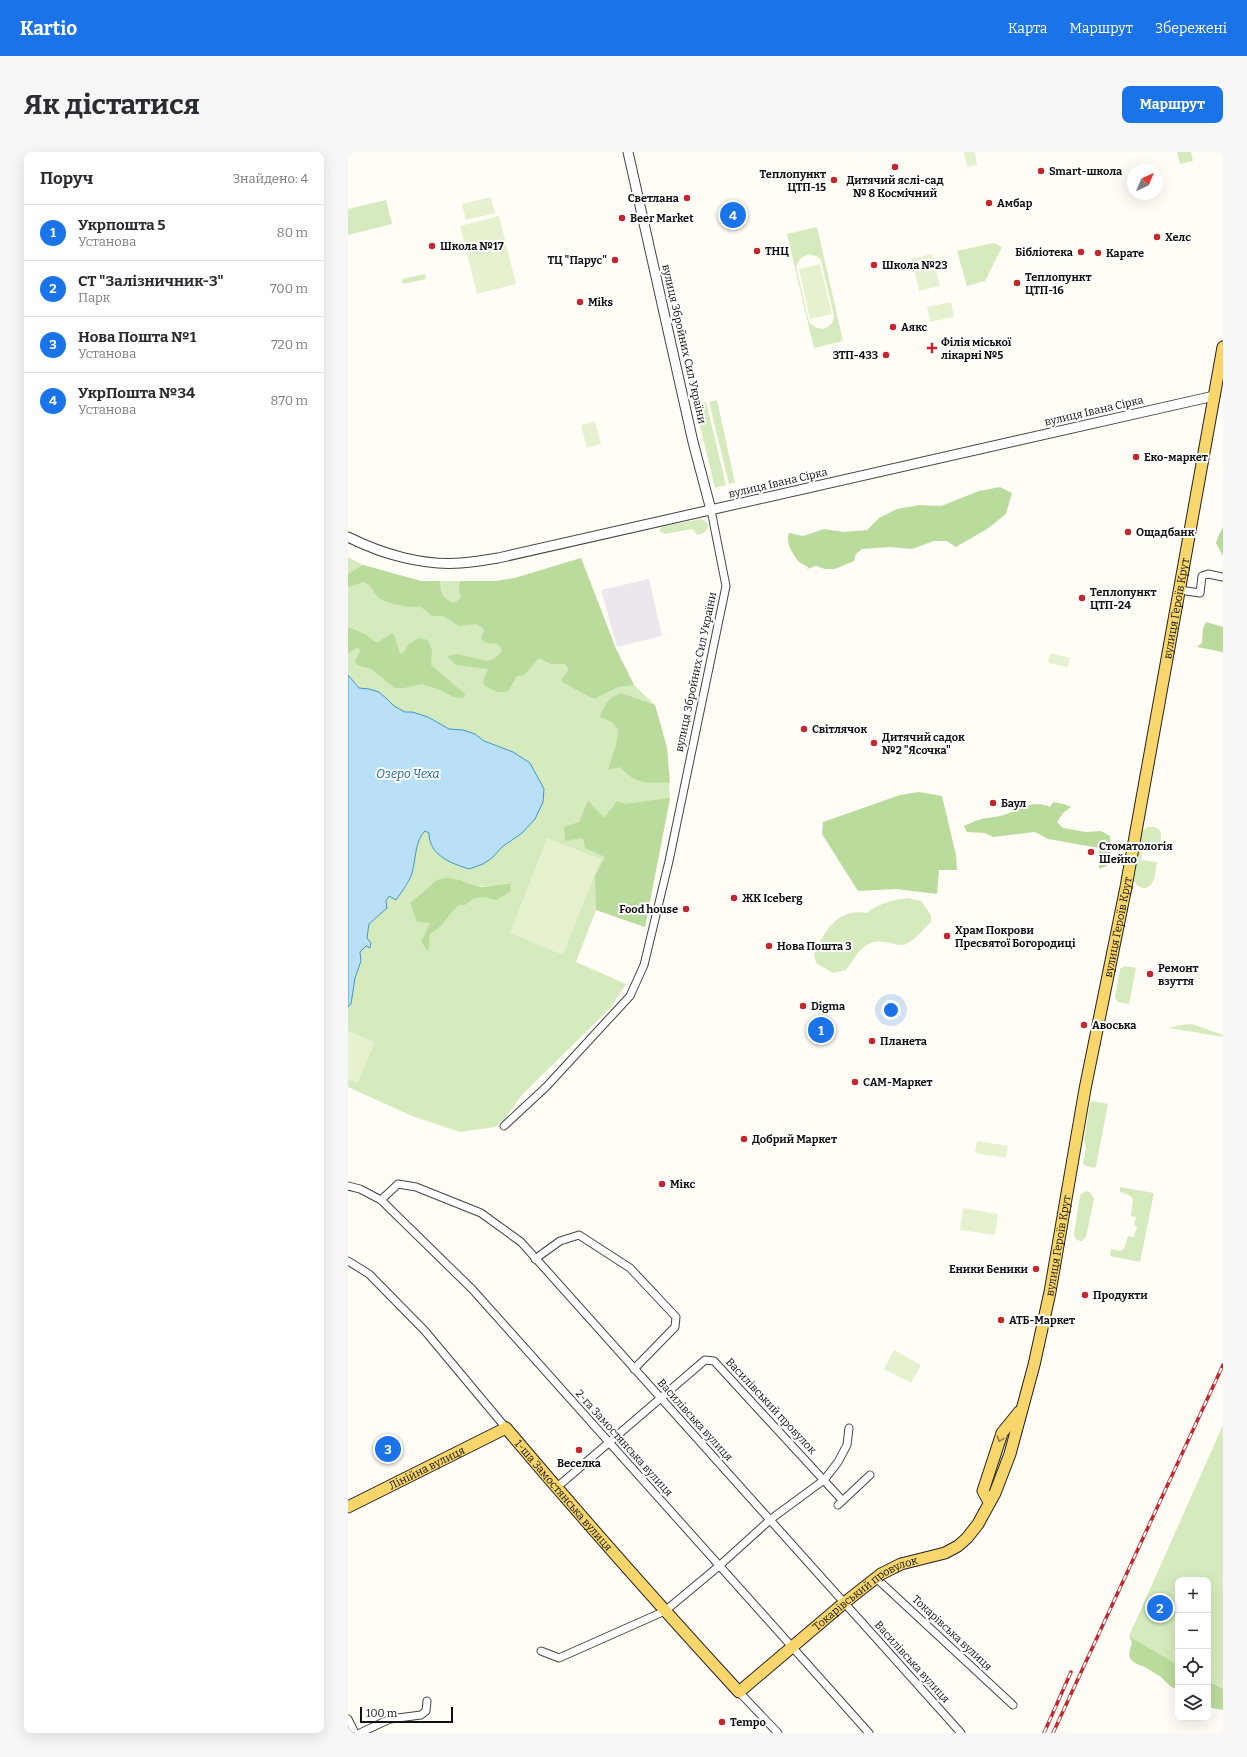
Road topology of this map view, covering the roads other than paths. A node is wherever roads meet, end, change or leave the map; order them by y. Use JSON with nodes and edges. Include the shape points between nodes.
{"nodes":[{"id":1,"x":628,"y":152,"type":"edge"},
{"id":2,"x":1223,"y":347,"type":"edge"},
{"id":3,"x":1214,"y":396,"type":"junction"},
{"id":4,"x":711,"y":510,"type":"junction"},
{"id":5,"x":348,"y":537,"type":"edge"},
{"id":6,"x":1223,"y":577,"type":"edge"},
{"id":7,"x":1180,"y":590,"type":"junction"},
{"id":8,"x":504,"y":1126,"type":"dead end"},
{"id":9,"x":348,"y":1186,"type":"edge"},
{"id":10,"x":381,"y":1200,"type":"junction"},
{"id":11,"x":535,"y":1259,"type":"junction"},
{"id":12,"x":348,"y":1260,"type":"edge"},
{"id":13,"x":634,"y":1369,"type":"junction"},
{"id":14,"x":660,"y":1398,"type":"junction"},
{"id":15,"x":506,"y":1428,"type":"junction"},
{"id":16,"x":848,"y":1428,"type":"dead end"},
{"id":17,"x":608,"y":1442,"type":"junction"},
{"id":18,"x":870,"y":1475,"type":"dead end"},
{"id":19,"x":824,"y":1480,"type":"junction"},
{"id":20,"x":556,"y":1488,"type":"junction"},
{"id":21,"x":989,"y":1502,"type":"joint"},
{"id":22,"x":348,"y":1507,"type":"edge"},
{"id":23,"x":771,"y":1519,"type":"junction"},
{"id":24,"x":719,"y":1566,"type":"junction"},
{"id":25,"x":876,"y":1578,"type":"junction"},
{"id":26,"x":844,"y":1603,"type":"junction"},
{"id":27,"x":665,"y":1611,"type":"junction"},
{"id":28,"x":792,"y":1647,"type":"junction"},
{"id":29,"x":541,"y":1651,"type":"dead end"},
{"id":30,"x":739,"y":1692,"type":"junction"},
{"id":31,"x":427,"y":1701,"type":"dead end"},
{"id":32,"x":1014,"y":1705,"type":"dead end"},
{"id":33,"x":348,"y":1719,"type":"edge"},
{"id":34,"x":355,"y":1733,"type":"edge"},
{"id":35,"x":360,"y":1733,"type":"edge"},
{"id":36,"x":778,"y":1733,"type":"edge"},
{"id":37,"x":869,"y":1733,"type":"edge"},
{"id":38,"x":961,"y":1733,"type":"edge"}],
"edges":[{"from":1,"to":4,"type":"street","name":"вулиця Збройних Сил України","via":[[693,442]]},
{"from":2,"to":3,"type":"main road","name":"вулиця Героїв Крут"},
{"from":3,"to":4,"type":"street","name":"вулиця Івана Сірка"},
{"from":3,"to":7,"type":"main road","name":"вулиця Героїв Крут"},
{"from":4,"to":5,"type":"street","name":"вулиця Івана Сірка","via":[[498,558],[460,563],[405,558],[368,547]]},
{"from":4,"to":8,"type":"street","name":"вулиця Збройних Сил України","via":[[726,586],[669,861],[644,965],[630,996],[546,1087]]},
{"from":6,"to":7,"type":"street","via":[[1208,574],[1202,576],[1200,594]]},
{"from":7,"to":21,"type":"main road","name":"вулиця Героїв Крут","via":[[1120,919],[1085,1089],[1050,1292],[1010,1454]]},
{"from":9,"to":10,"type":"street","name":"2-га Замостянська вулиця"},
{"from":10,"to":11,"type":"street","name":"Василівська вулиця","via":[[398,1184],[416,1187],[481,1213],[521,1242]]},
{"from":10,"to":17,"type":"street","name":"2-га Замостянська вулиця","via":[[472,1289]]},
{"from":11,"to":13,"type":"street","name":"Василівська вулиця"},
{"from":11,"to":13,"type":"street","via":[[560,1241],[579,1234],[630,1268],[676,1317],[675,1327]]},
{"from":12,"to":15,"type":"street","name":"1-ша Замостянська вулиця","via":[[369,1274],[425,1331]]},
{"from":13,"to":14,"type":"street","name":"Василівська вулиця"},
{"from":14,"to":17,"type":"street","name":"Василівський провулок"},
{"from":14,"to":19,"type":"street","name":"Василівський провулок","via":[[705,1360],[714,1361]]},
{"from":14,"to":23,"type":"street","name":"Василівська вулиця"},
{"from":15,"to":20,"type":"main road","name":"1-ша Замостянська вулиця"},
{"from":15,"to":22,"type":"main road","name":"Лінійна вулиця"},
{"from":16,"to":19,"type":"street","via":[[847,1445]]},
{"from":17,"to":20,"type":"street","name":"Василівський провулок"},
{"from":17,"to":24,"type":"street","name":"2-га Замостянська вулиця"},
{"from":18,"to":19,"type":"street","name":"Василівський провулок","via":[[840,1503]]},
{"from":19,"to":23,"type":"street"},
{"from":20,"to":27,"type":"main road","name":"1-ша Замостянська вулиця"},
{"from":21,"to":25,"type":"main road","name":"Токарівський провулок","via":[[978,1524],[958,1546],[901,1564]]},
{"from":23,"to":24,"type":"street"},
{"from":23,"to":26,"type":"street","name":"Василівська вулиця"},
{"from":24,"to":27,"type":"street"},
{"from":24,"to":28,"type":"street","name":"2-га Замостянська вулиця"},
{"from":25,"to":26,"type":"main road","name":"Токарівський провулок"},
{"from":25,"to":32,"type":"street","name":"Токарівська вулиця"},
{"from":26,"to":28,"type":"main road","name":"Токарівський провулок"},
{"from":26,"to":38,"type":"street","name":"Василівська вулиця"},
{"from":27,"to":29,"type":"street","via":[[559,1658]]},
{"from":27,"to":30,"type":"main road","name":"1-ша Замостянська вулиця"},
{"from":28,"to":30,"type":"main road","name":"Токарівський провулок"},
{"from":28,"to":37,"type":"street","name":"2-га Замостянська вулиця"},
{"from":30,"to":36,"type":"street","name":"1-ша Замостянська вулиця"},
{"from":31,"to":35,"type":"street","via":[[426,1711],[421,1715],[390,1719]]},
{"from":33,"to":34,"type":"street"}]}
